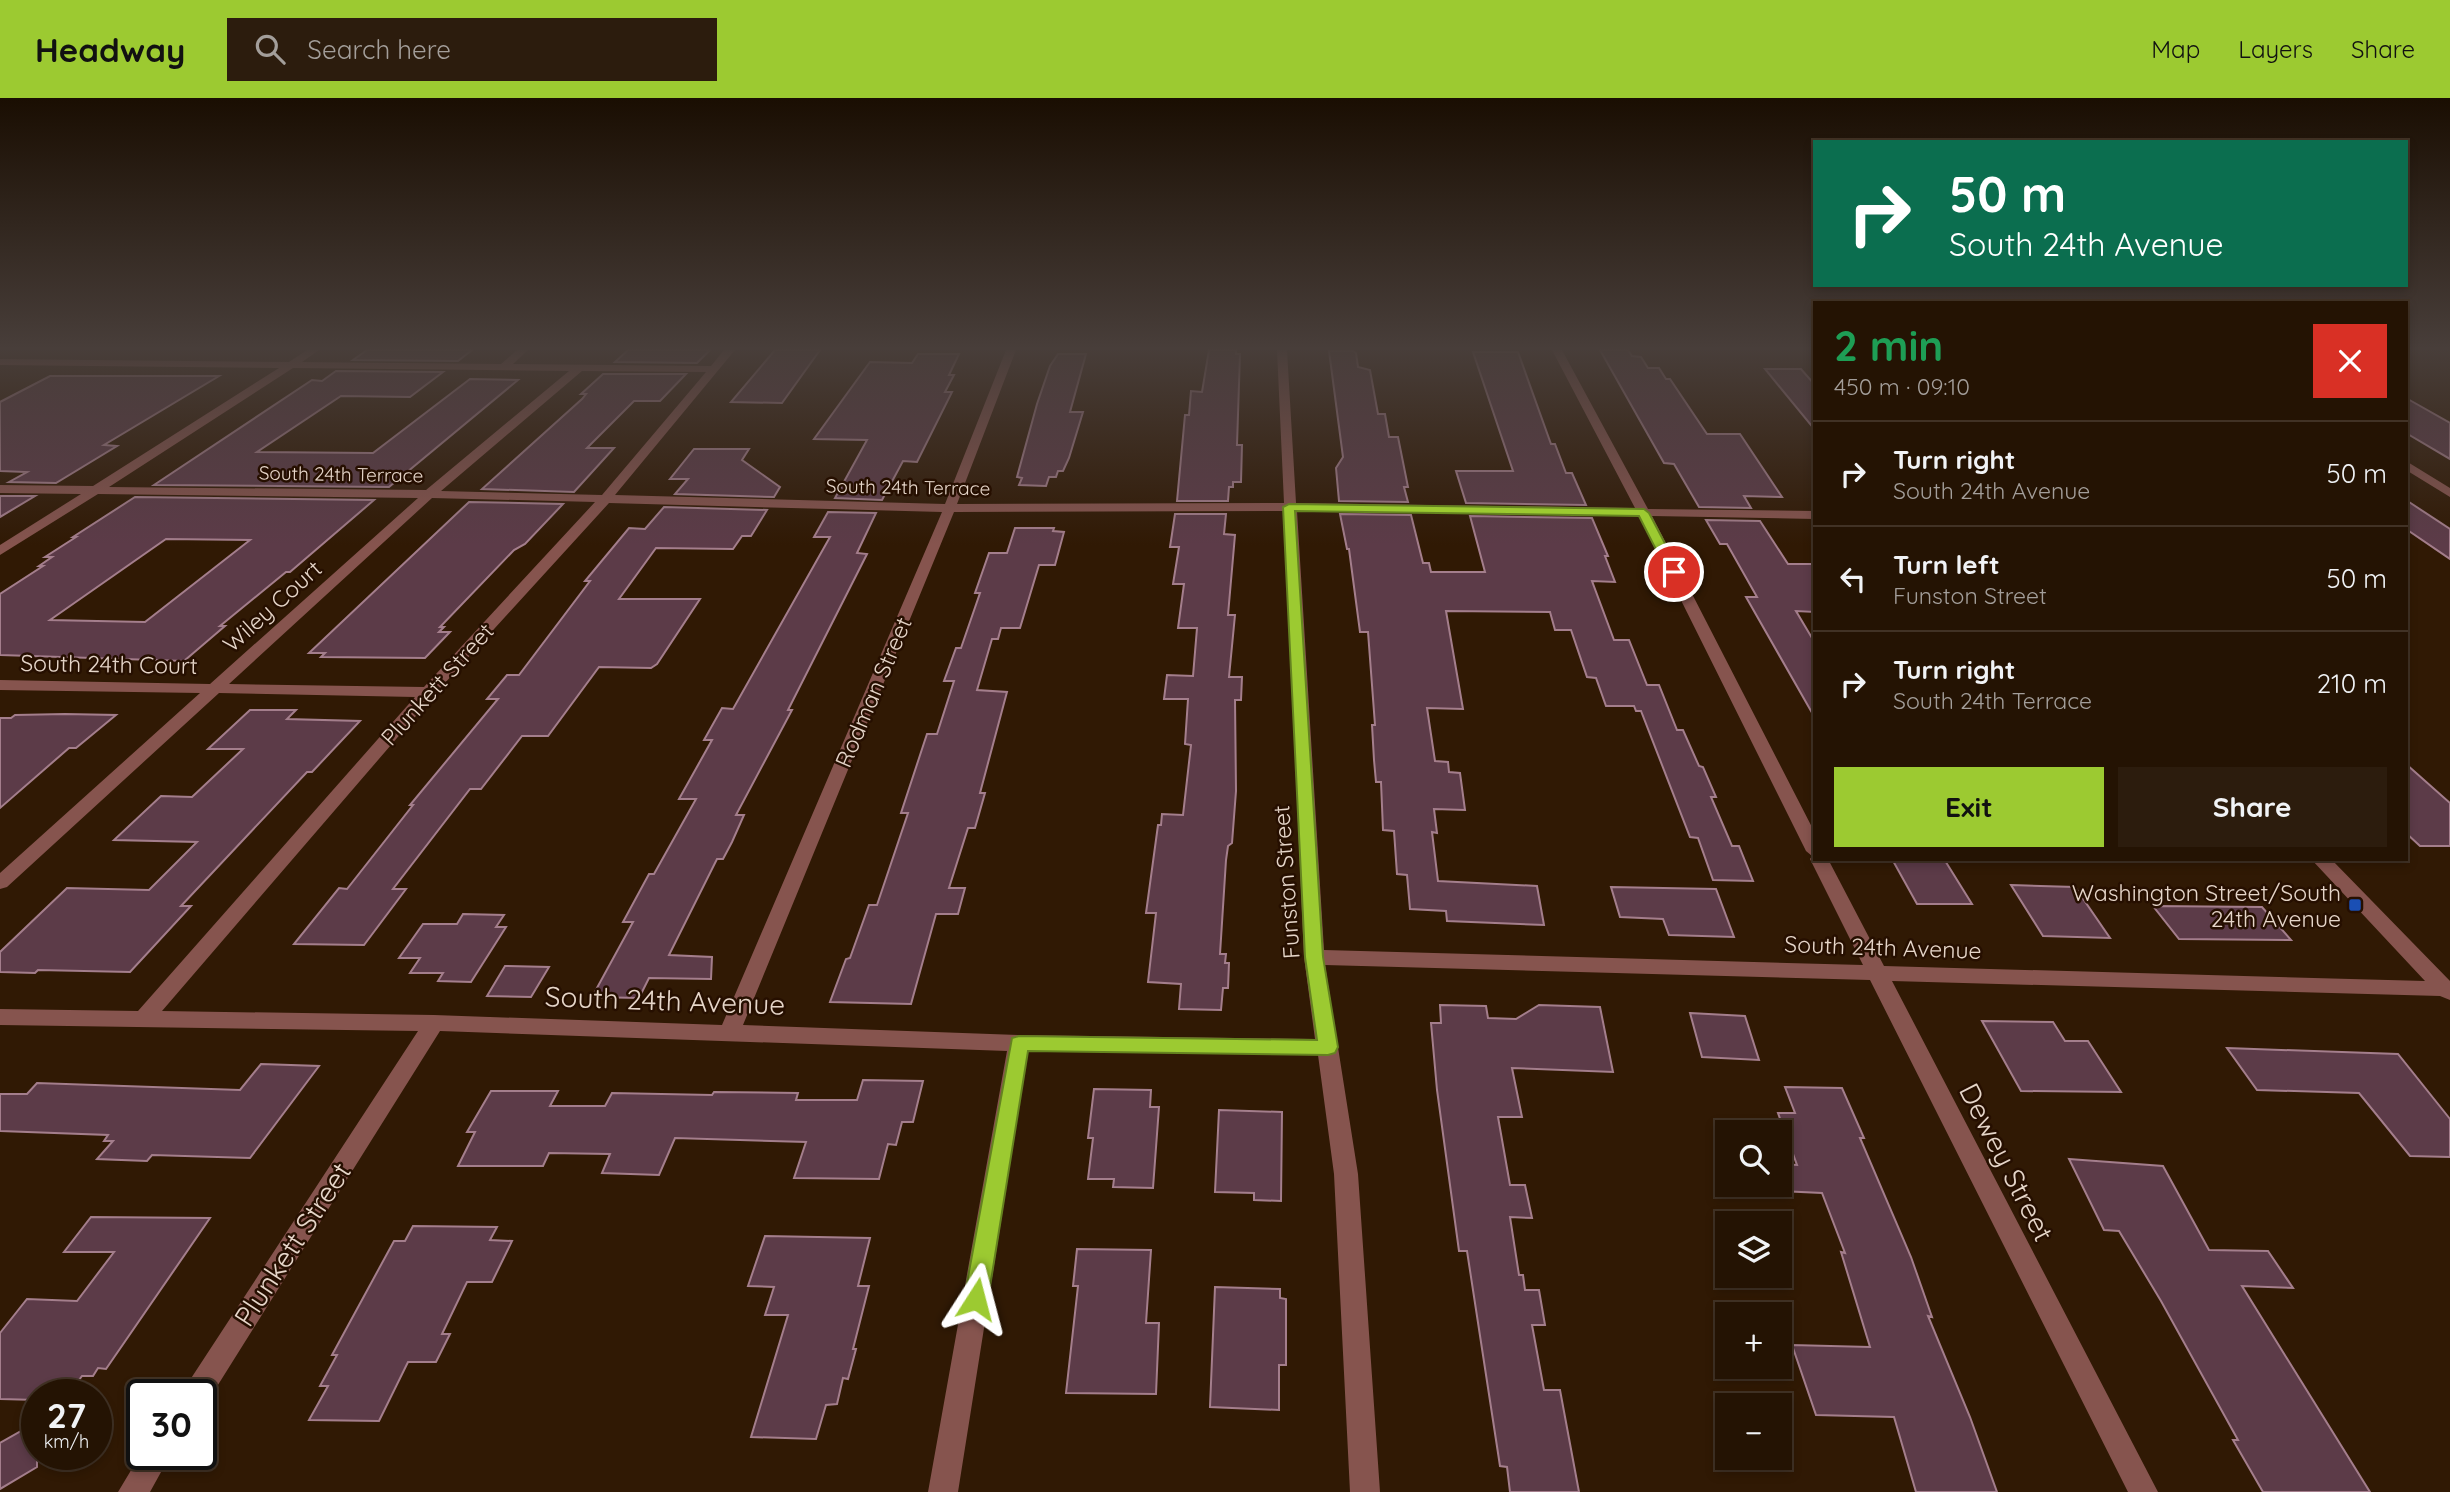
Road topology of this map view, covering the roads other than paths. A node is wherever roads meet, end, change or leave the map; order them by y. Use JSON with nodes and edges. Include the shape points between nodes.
{"nodes":[{"id":1,"x":212,"y":415,"type":"edge"},
{"id":2,"x":523,"y":415,"type":"edge"},
{"id":3,"x":675,"y":415,"type":"edge"},
{"id":4,"x":986,"y":415,"type":"edge"},
{"id":5,"x":1285,"y":415,"type":"edge"},
{"id":6,"x":1592,"y":415,"type":"edge"},
{"id":7,"x":2408,"y":467,"type":"edge"},
{"id":8,"x":0,"y":489,"type":"edge"},
{"id":9,"x":94,"y":490,"type":"junction"},
{"id":10,"x":2450,"y":493,"type":"edge"},
{"id":11,"x":429,"y":494,"type":"junction"},
{"id":12,"x":606,"y":498,"type":"junction"},
{"id":13,"x":1289,"y":507,"type":"junction"},
{"id":14,"x":950,"y":508,"type":"junction"},
{"id":15,"x":1644,"y":513,"type":"junction"},
{"id":16,"x":1813,"y":515,"type":"edge"},
{"id":17,"x":0,"y":551,"type":"edge"},
{"id":18,"x":0,"y":685,"type":"edge"},
{"id":19,"x":214,"y":688,"type":"junction"},
{"id":20,"x":428,"y":692,"type":"junction"},
{"id":21,"x":1813,"y":847,"type":"edge"},
{"id":22,"x":1820,"y":861,"type":"edge"},
{"id":23,"x":2322,"y":861,"type":"edge"},
{"id":24,"x":0,"y":883,"type":"edge"},
{"id":25,"x":1314,"y":957,"type":"junction"},
{"id":26,"x":1876,"y":973,"type":"junction"},
{"id":27,"x":2448,"y":991,"type":"edge"},
{"id":28,"x":0,"y":1017,"type":"edge"},
{"id":29,"x":143,"y":1019,"type":"junction"},
{"id":30,"x":434,"y":1023,"type":"junction"},
{"id":31,"x":730,"y":1032,"type":"junction"},
{"id":32,"x":1019,"y":1043,"type":"junction"},
{"id":33,"x":1328,"y":1047,"type":"junction"},
{"id":34,"x":206,"y":1379,"type":"edge"},
{"id":35,"x":147,"y":1470,"type":"edge"},
{"id":36,"x":133,"y":1492,"type":"edge"},
{"id":37,"x":943,"y":1492,"type":"edge"},
{"id":38,"x":1365,"y":1492,"type":"edge"},
{"id":39,"x":2143,"y":1492,"type":"edge"}],
"edges":[{"from":1,"to":9,"type":"street"},
{"from":2,"to":11,"type":"street","name":"Wiley Court"},
{"from":3,"to":12,"type":"street","name":"Plunkett Street"},
{"from":4,"to":14,"type":"street","name":"Rodman Street"},
{"from":5,"to":13,"type":"street","name":"Funston Street"},
{"from":6,"to":15,"type":"street"},
{"from":7,"to":10,"type":"street"},
{"from":8,"to":9,"type":"street","name":"South 24th Terrace"},
{"from":9,"to":11,"type":"street","name":"South 24th Terrace"},
{"from":9,"to":17,"type":"street"},
{"from":11,"to":12,"type":"street","name":"South 24th Terrace"},
{"from":11,"to":19,"type":"street","name":"Wiley Court"},
{"from":12,"to":14,"type":"street","name":"South 24th Terrace"},
{"from":12,"to":20,"type":"street","name":"Plunkett Street"},
{"from":13,"to":14,"type":"street","name":"South 24th Terrace"},
{"from":13,"to":15,"type":"street","name":"South 24th Terrace"},
{"from":13,"to":25,"type":"street","name":"Funston Street"},
{"from":14,"to":31,"type":"street","name":"Rodman Street"},
{"from":15,"to":16,"type":"street","name":"South 24th Terrace"},
{"from":15,"to":21,"type":"street"},
{"from":18,"to":19,"type":"street","name":"South 24th Court"},
{"from":19,"to":20,"type":"street","name":"South 24th Court"},
{"from":19,"to":24,"type":"street","name":"Wiley Court"},
{"from":20,"to":29,"type":"street","name":"Plunkett Street"},
{"from":22,"to":26,"type":"street","name":"Dewey Street"},
{"from":23,"to":27,"type":"street"},
{"from":25,"to":26,"type":"street","name":"South 24th Avenue"},
{"from":25,"to":33,"type":"street","name":"Funston Street"},
{"from":26,"to":27,"type":"street","name":"South 24th Avenue"},
{"from":26,"to":39,"type":"street","name":"Dewey Street"},
{"from":28,"to":29,"type":"street","name":"South 24th Avenue"},
{"from":29,"to":30,"type":"street","name":"South 24th Avenue"},
{"from":30,"to":31,"type":"street","name":"South 24th Avenue"},
{"from":30,"to":34,"type":"street","name":"Plunkett Street"},
{"from":31,"to":32,"type":"street","name":"South 24th Avenue"},
{"from":32,"to":33,"type":"street","name":"South 24th Avenue"},
{"from":32,"to":37,"type":"street"},
{"from":33,"to":38,"type":"street","name":"Funston Street","via":[[1346,1174]]},
{"from":35,"to":36,"type":"street"}]}
